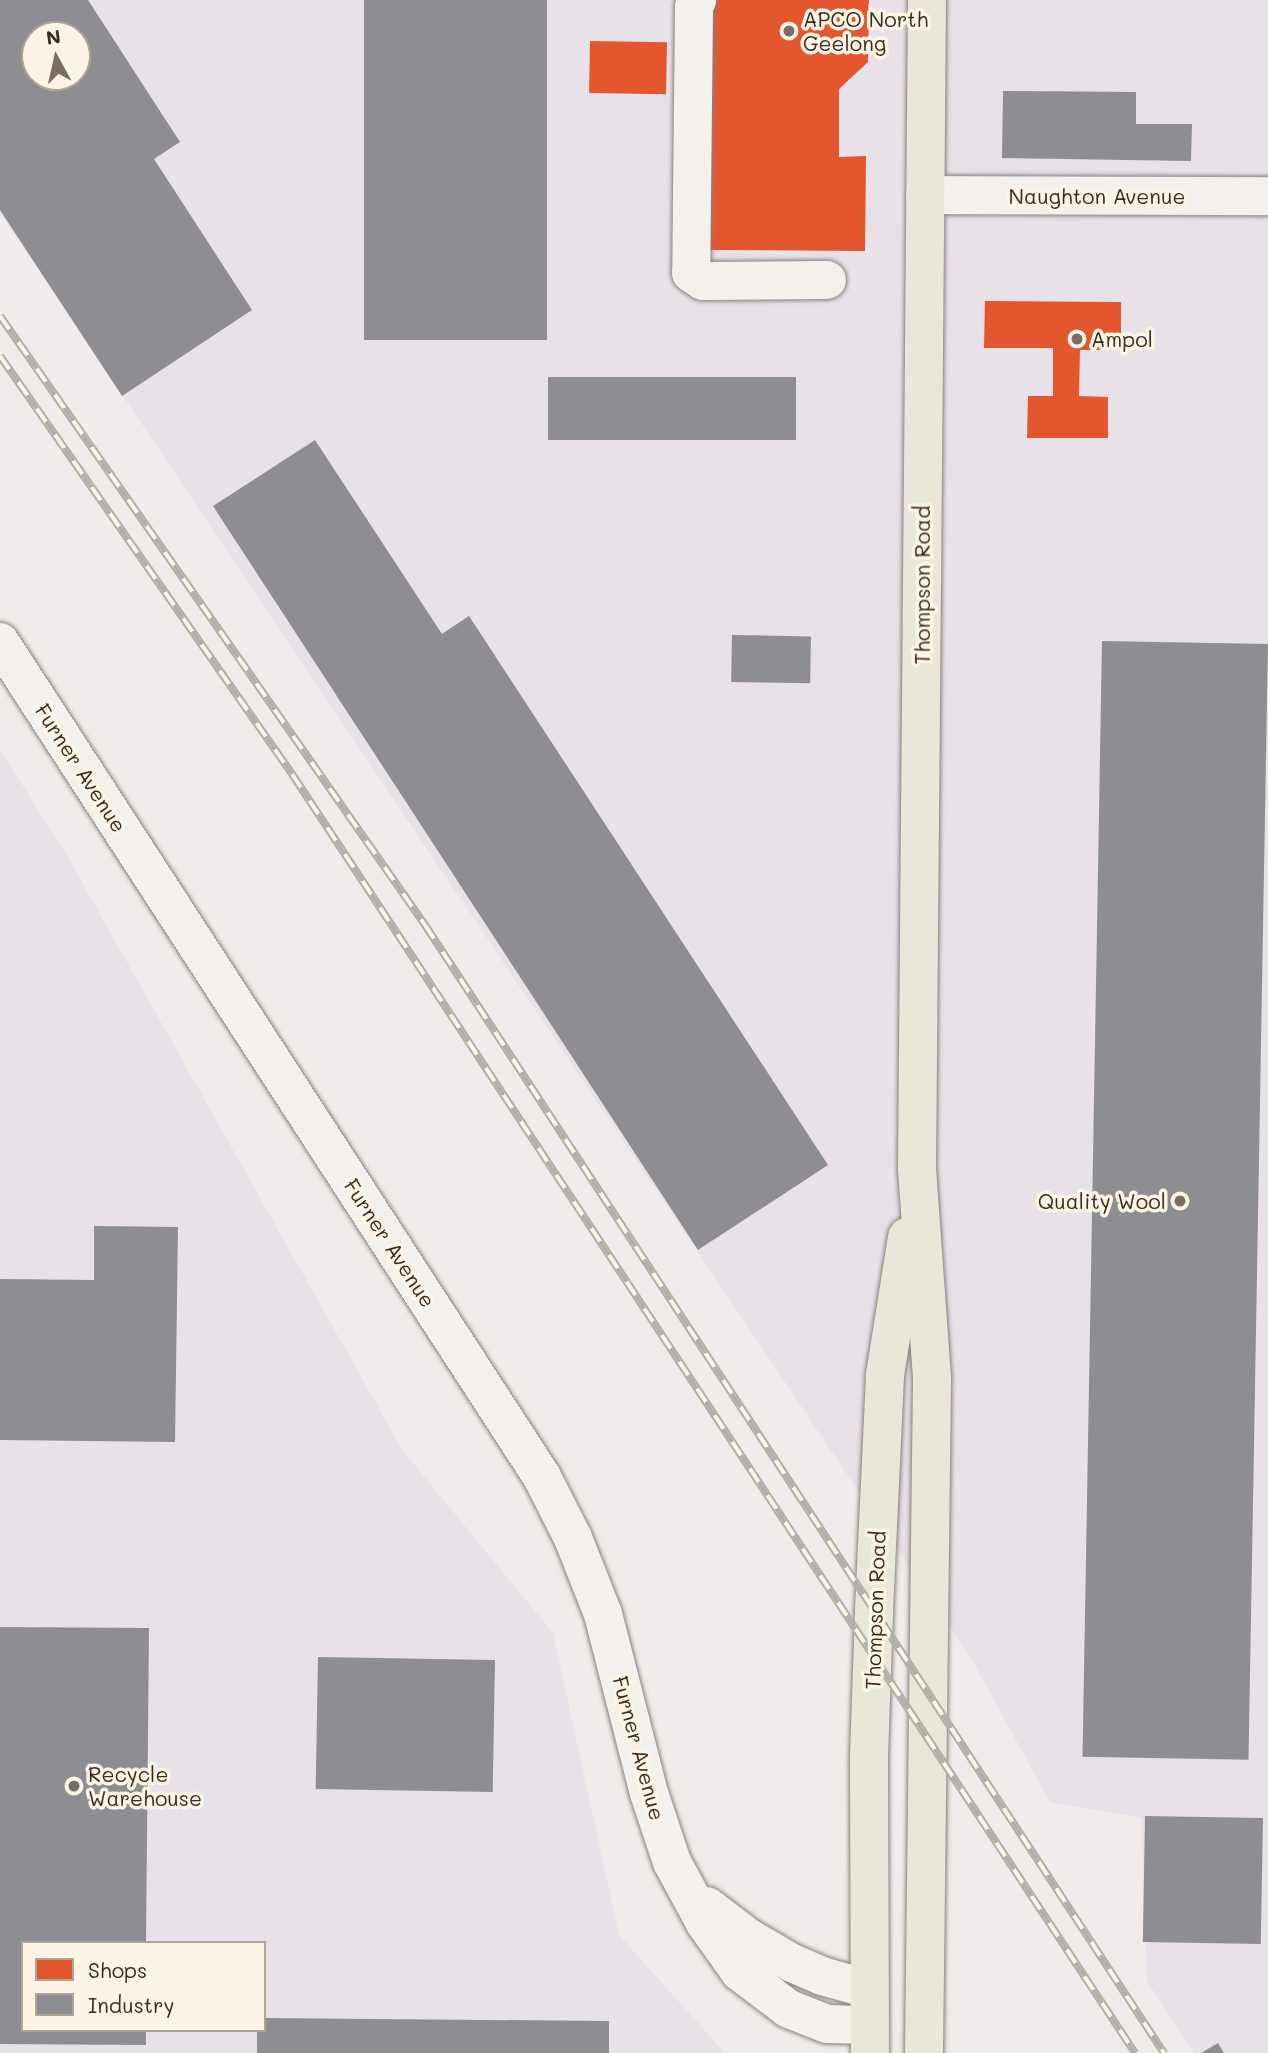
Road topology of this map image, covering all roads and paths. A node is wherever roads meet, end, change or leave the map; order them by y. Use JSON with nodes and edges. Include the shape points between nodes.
{"nodes":[{"id":1,"x":697,"y":0,"type":"edge"},
{"id":2,"x":927,"y":0,"type":"edge"},
{"id":3,"x":925,"y":195,"type":"junction"},
{"id":4,"x":1268,"y":196,"type":"edge"},
{"id":5,"x":827,"y":280,"type":"dead end"},
{"id":6,"x":0,"y":642,"type":"edge"},
{"id":7,"x":917,"y":1169,"type":"junction"},
{"id":8,"x":924,"y":2010,"type":"junction"},
{"id":9,"x":869,"y":2022,"type":"edge"},
{"id":10,"x":924,"y":2053,"type":"edge"}],
"edges":[{"from":1,"to":5,"type":"street","via":[[691,273],[703,281]]},
{"from":2,"to":3,"type":"main road","name":"Thompson Road"},
{"from":3,"to":4,"type":"street","name":"Naughton Avenue"},
{"from":3,"to":7,"type":"main road","name":"Thompson Road"},
{"from":6,"to":9,"type":"street","name":"Furner Avenue","via":[[542,1477],[573,1538],[603,1614],[649,1793],[672,1862],[724,1951],[762,1992],[789,2009],[834,2025]]},
{"from":7,"to":8,"type":"main road","name":"Thompson Road","via":[[932,1378]]},
{"from":7,"to":9,"type":"main road","name":"Thompson Road","via":[[885,1375],[869,1756]]},
{"from":8,"to":9,"type":"main road"},
{"from":8,"to":10,"type":"main road","name":"Thompson Road"}]}
